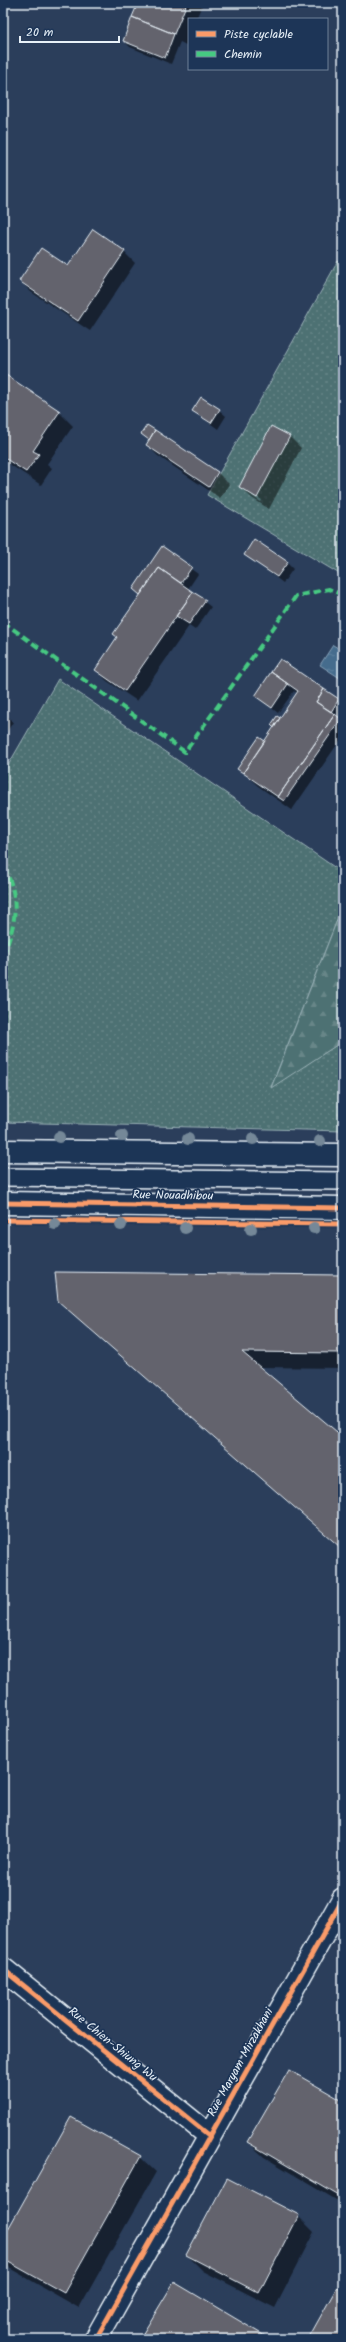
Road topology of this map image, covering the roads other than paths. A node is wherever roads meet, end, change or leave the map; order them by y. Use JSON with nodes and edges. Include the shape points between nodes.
{"nodes":[{"id":1,"x":3,"y":1152,"type":"edge"},
{"id":2,"x":343,"y":1155,"type":"edge"},
{"id":3,"x":3,"y":1177,"type":"edge"},
{"id":4,"x":343,"y":1181,"type":"edge"},
{"id":5,"x":3,"y":1203,"type":"edge"},
{"id":6,"x":343,"y":1208,"type":"edge"},
{"id":7,"x":343,"y":1899,"type":"edge"},
{"id":8,"x":3,"y":1968,"type":"edge"},
{"id":9,"x":210,"y":2136,"type":"junction"},
{"id":10,"x":96,"y":2339,"type":"edge"}],
"edges":[{"from":1,"to":2,"type":"street"},
{"from":3,"to":4,"type":"lane","name":"Rue Nouadhibou"},
{"from":5,"to":6,"type":"street","name":"Rue Nouadhibou"},
{"from":7,"to":9,"type":"street","name":"Rue Maryam Mirzakhani"},
{"from":8,"to":9,"type":"street","name":"Rue Chien-Shiung Wu"},
{"from":9,"to":10,"type":"street","name":"Rue Maryam Mirzakhani"}]}
